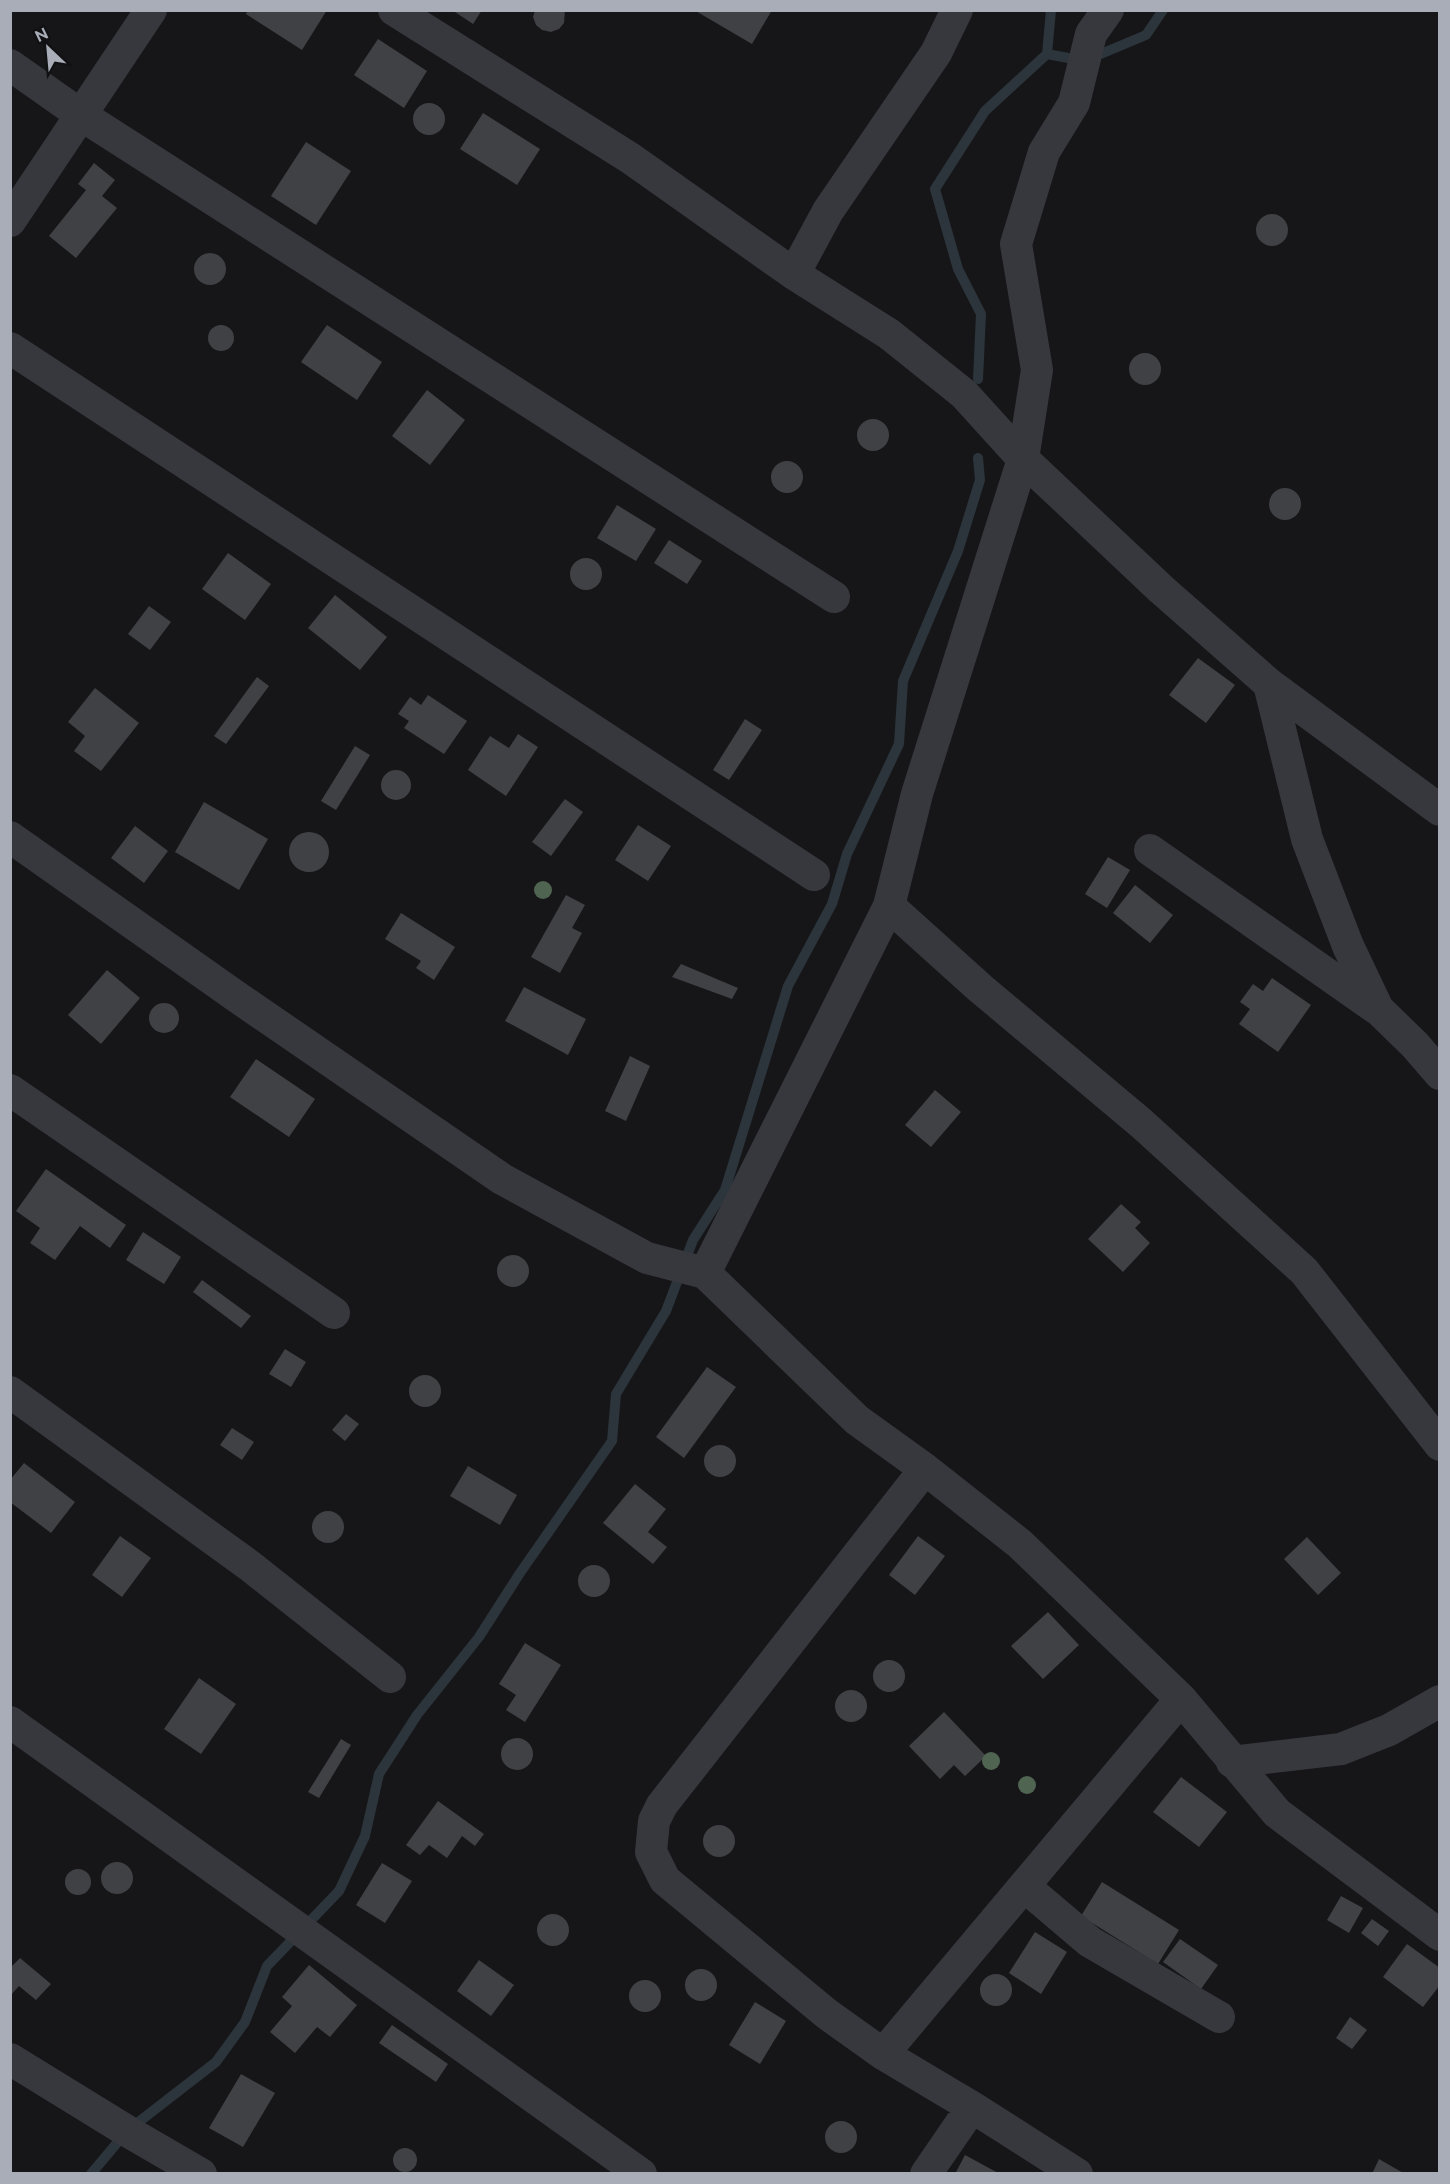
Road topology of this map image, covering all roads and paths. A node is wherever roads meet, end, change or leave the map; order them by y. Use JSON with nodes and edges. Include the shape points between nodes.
{"nodes":[{"id":1,"x":151,"y":10,"type":"edge"},
{"id":2,"x":394,"y":10,"type":"edge"},
{"id":3,"x":957,"y":10,"type":"edge"},
{"id":4,"x":1108,"y":10,"type":"edge"},
{"id":5,"x":10,"y":65,"type":"edge"},
{"id":6,"x":81,"y":115,"type":"junction"},
{"id":7,"x":10,"y":221,"type":"edge"},
{"id":8,"x":794,"y":274,"type":"junction"},
{"id":9,"x":10,"y":348,"type":"edge"},
{"id":10,"x":1023,"y":459,"type":"junction"},
{"id":11,"x":834,"y":597,"type":"dead end"},
{"id":12,"x":1269,"y":684,"type":"junction"},
{"id":13,"x":1440,"y":810,"type":"edge"},
{"id":14,"x":10,"y":837,"type":"edge"},
{"id":15,"x":1150,"y":850,"type":"dead end"},
{"id":16,"x":813,"y":875,"type":"dead end"},
{"id":17,"x":889,"y":906,"type":"junction"},
{"id":18,"x":1378,"y":1009,"type":"junction"},
{"id":19,"x":1440,"y":1074,"type":"edge"},
{"id":20,"x":10,"y":1090,"type":"edge"},
{"id":21,"x":705,"y":1273,"type":"junction"},
{"id":22,"x":334,"y":1313,"type":"dead end"},
{"id":23,"x":10,"y":1392,"type":"edge"},
{"id":24,"x":1440,"y":1445,"type":"edge"},
{"id":25,"x":925,"y":1469,"type":"junction"},
{"id":26,"x":390,"y":1677,"type":"dead end"},
{"id":27,"x":1180,"y":1699,"type":"junction"},
{"id":28,"x":1440,"y":1701,"type":"edge"},
{"id":29,"x":10,"y":1722,"type":"edge"},
{"id":30,"x":1233,"y":1762,"type":"junction"},
{"id":31,"x":1024,"y":1886,"type":"junction"},
{"id":32,"x":1440,"y":1935,"type":"edge"},
{"id":33,"x":1219,"y":2017,"type":"dead end"},
{"id":34,"x":883,"y":2054,"type":"junction"},
{"id":35,"x":10,"y":2059,"type":"edge"},
{"id":36,"x":972,"y":2107,"type":"junction"},
{"id":37,"x":201,"y":2174,"type":"edge"},
{"id":38,"x":641,"y":2174,"type":"edge"},
{"id":39,"x":926,"y":2174,"type":"edge"},
{"id":40,"x":1077,"y":2174,"type":"edge"}],
"edges":[{"from":1,"to":6,"type":"street"},
{"from":2,"to":8,"type":"street","via":[[630,158]]},
{"from":3,"to":8,"type":"street","via":[[936,53],[828,211]]},
{"from":4,"to":10,"type":"street","via":[[1091,34],[1074,103],[1044,152],[1016,244],[1036,369]]},
{"from":5,"to":6,"type":"street"},
{"from":6,"to":7,"type":"street"},
{"from":6,"to":11,"type":"street"},
{"from":8,"to":10,"type":"street","via":[[889,334],[964,394]]},
{"from":9,"to":16,"type":"street"},
{"from":10,"to":12,"type":"street"},
{"from":10,"to":17,"type":"street","via":[[917,794]]},
{"from":12,"to":13,"type":"street"},
{"from":12,"to":18,"type":"street","via":[[1307,839],[1348,946]]},
{"from":14,"to":21,"type":"street","via":[[502,1179],[647,1258]]},
{"from":15,"to":18,"type":"street"},
{"from":17,"to":21,"type":"street"},
{"from":17,"to":24,"type":"street","via":[[1141,1123],[1304,1271]]},
{"from":18,"to":19,"type":"street"},
{"from":20,"to":22,"type":"street"},
{"from":21,"to":25,"type":"street","via":[[857,1420]]},
{"from":23,"to":26,"type":"street","via":[[250,1566]]},
{"from":25,"to":27,"type":"street","via":[[1020,1544]]},
{"from":25,"to":34,"type":"street","via":[[662,1804],[654,1821],[651,1852],[665,1880],[827,2014]]},
{"from":27,"to":30,"type":"street"},
{"from":27,"to":31,"type":"street"},
{"from":28,"to":30,"type":"street","via":[[1389,1730],[1341,1749]]},
{"from":29,"to":38,"type":"street"},
{"from":30,"to":32,"type":"street","via":[[1277,1813]]},
{"from":31,"to":33,"type":"street","via":[[1090,1942]]},
{"from":31,"to":34,"type":"street"},
{"from":34,"to":36,"type":"street"},
{"from":35,"to":37,"type":"street"},
{"from":36,"to":39,"type":"street"},
{"from":36,"to":40,"type":"street"}]}
